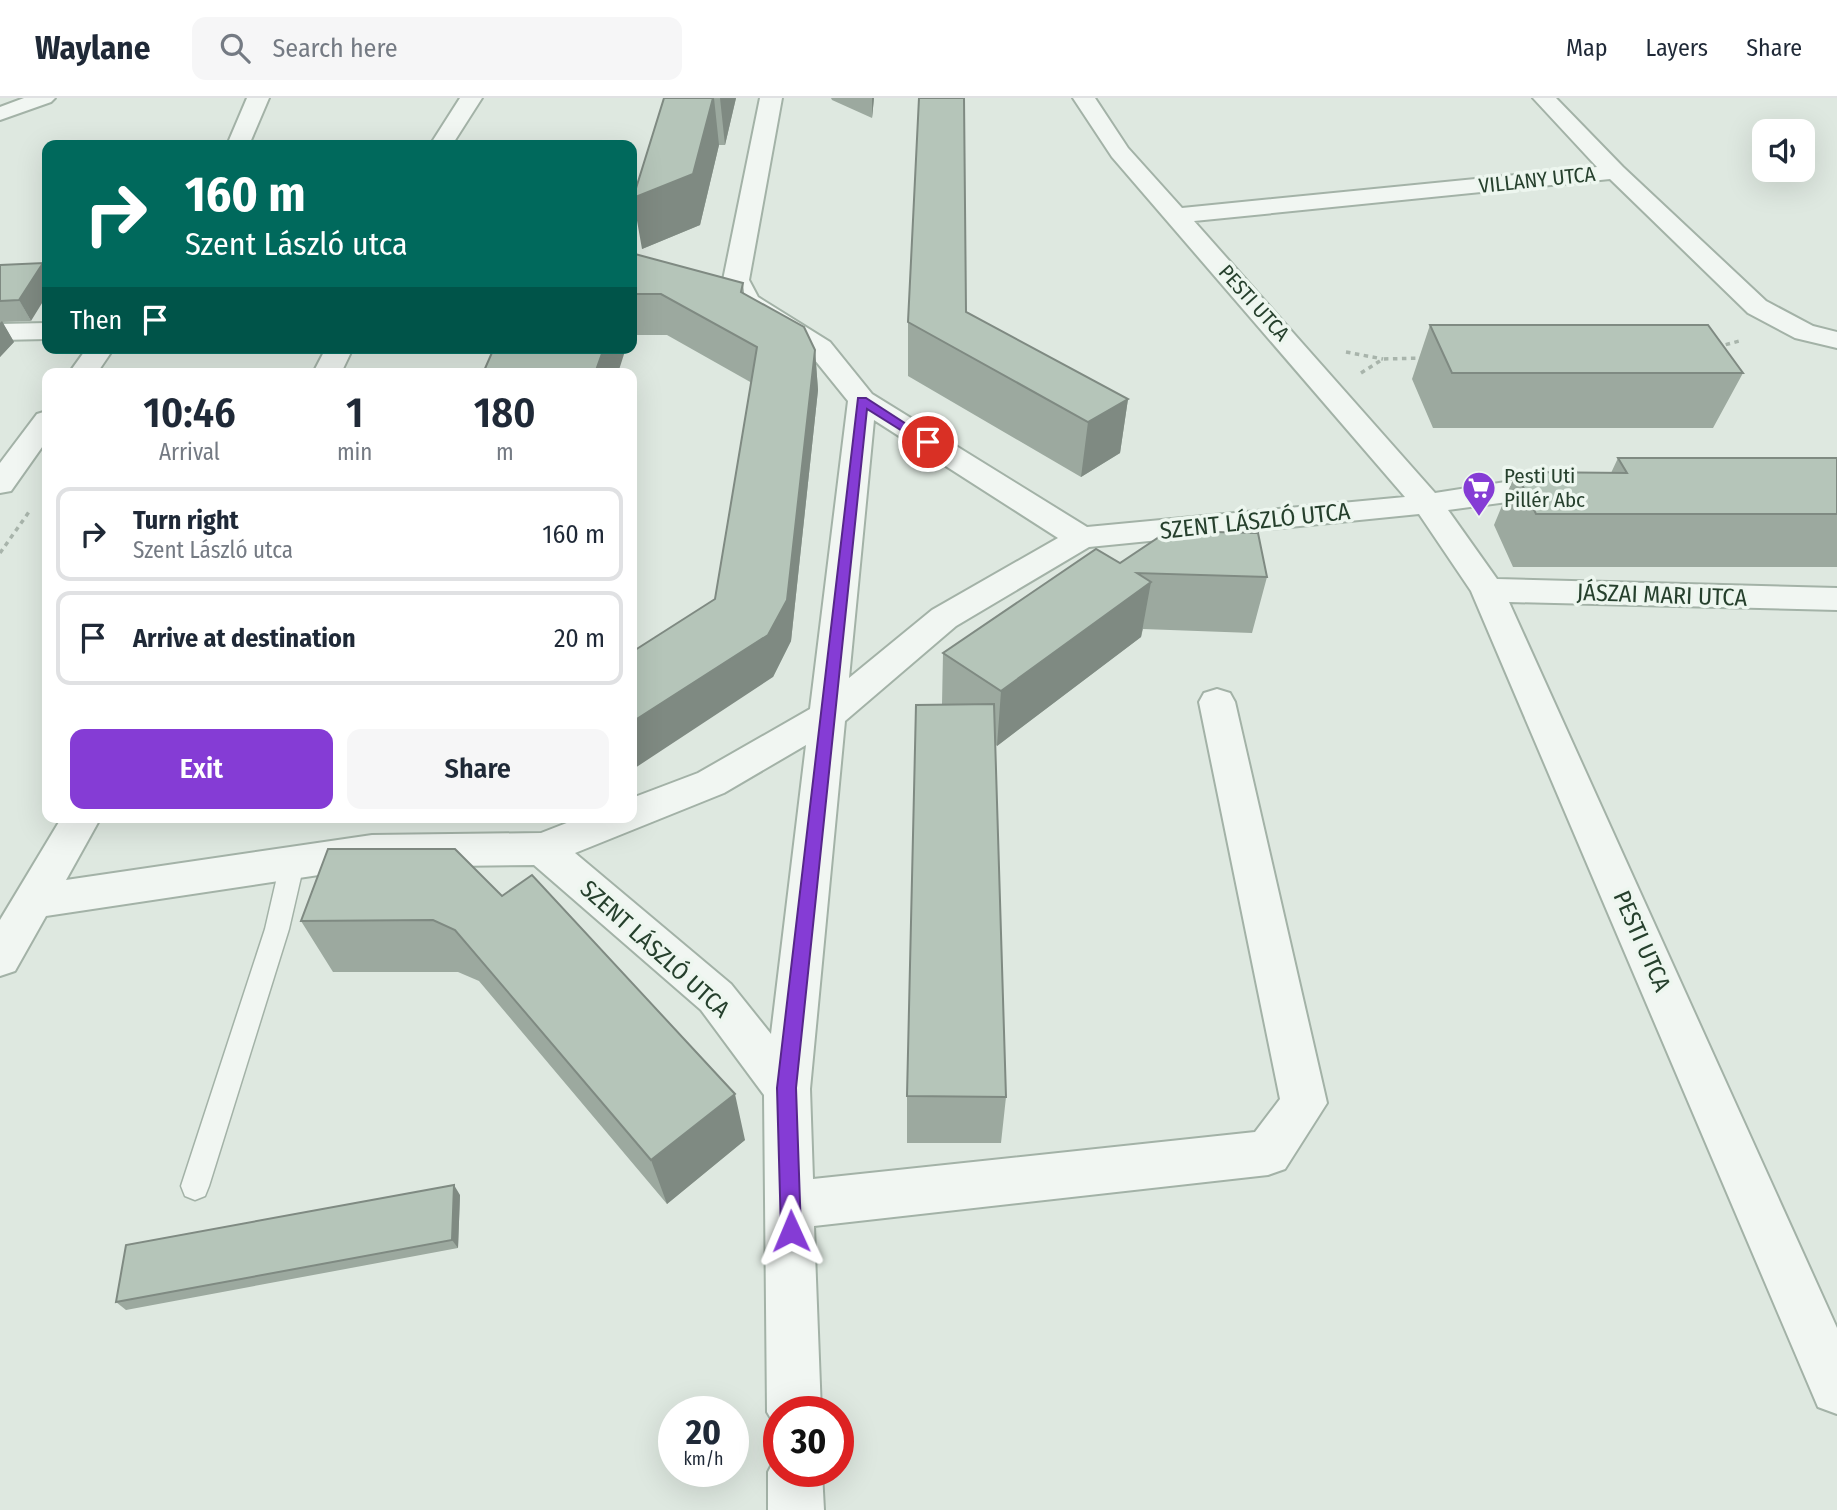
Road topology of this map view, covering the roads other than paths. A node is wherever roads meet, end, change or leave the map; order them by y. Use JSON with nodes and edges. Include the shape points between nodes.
{"nodes":[{"id":1,"x":44,"y":98,"type":"edge"},
{"id":2,"x":258,"y":98,"type":"edge"},
{"id":3,"x":471,"y":98,"type":"edge"},
{"id":4,"x":771,"y":98,"type":"edge"},
{"id":5,"x":1084,"y":98,"type":"edge"},
{"id":6,"x":1544,"y":98,"type":"edge"},
{"id":7,"x":0,"y":114,"type":"edge"},
{"id":8,"x":240,"y":140,"type":"edge"},
{"id":9,"x":444,"y":140,"type":"edge"},
{"id":10,"x":1615,"y":172,"type":"junction"},
{"id":11,"x":1176,"y":216,"type":"junction"},
{"id":12,"x":42,"y":331,"type":"edge"},
{"id":13,"x":0,"y":332,"type":"edge"},
{"id":14,"x":1837,"y":340,"type":"edge"},
{"id":15,"x":862,"y":400,"type":"junction"},
{"id":16,"x":42,"y":427,"type":"edge"},
{"id":17,"x":0,"y":484,"type":"edge"},
{"id":18,"x":1592,"y":486,"type":"edge"},
{"id":19,"x":1428,"y":504,"type":"junction"},
{"id":20,"x":1081,"y":538,"type":"junction"},
{"id":21,"x":1487,"y":590,"type":"junction"},
{"id":22,"x":1837,"y":599,"type":"edge"},
{"id":23,"x":1217,"y":702,"type":"dead end"},
{"id":24,"x":827,"y":716,"type":"junction"},
{"id":25,"x":637,"y":812,"type":"edge"},
{"id":26,"x":79,"y":823,"type":"edge"},
{"id":27,"x":609,"y":823,"type":"edge"},
{"id":28,"x":378,"y":834,"type":"edge"},
{"id":29,"x":543,"y":849,"type":"junction"},
{"id":30,"x":292,"y":864,"type":"junction"},
{"id":31,"x":36,"y":901,"type":"junction"},
{"id":32,"x":0,"y":958,"type":"edge"},
{"id":33,"x":787,"y":1088,"type":"junction"},
{"id":34,"x":195,"y":1186,"type":"dead end"},
{"id":35,"x":790,"y":1205,"type":"junction"},
{"id":36,"x":1837,"y":1388,"type":"edge"},
{"id":37,"x":794,"y":1396,"type":"edge"},
{"id":38,"x":795,"y":1487,"type":"edge"},
{"id":39,"x":796,"y":1510,"type":"edge"}],
"edges":[{"from":1,"to":7,"type":"street"},
{"from":2,"to":8,"type":"street"},
{"from":3,"to":9,"type":"street"},
{"from":4,"to":15,"type":"street","via":[[723,280],[748,302],[820,348]]},
{"from":5,"to":11,"type":"street","name":"PESTI UTCA","via":[[1120,152]]},
{"from":6,"to":10,"type":"street"},
{"from":10,"to":11,"type":"street","name":"VILLANY UTCA"},
{"from":10,"to":14,"type":"street","name":"VILLANY UTCA","via":[[1757,307],[1791,326]]},
{"from":11,"to":19,"type":"street","name":"PESTI UTCA"},
{"from":12,"to":13,"type":"street"},
{"from":15,"to":20,"type":"street"},
{"from":15,"to":24,"type":"street"},
{"from":16,"to":17,"type":"street"},
{"from":18,"to":19,"type":"street","via":[[1538,486]]},
{"from":19,"to":20,"type":"street","name":"SZENT LÁSZLÓ UTCA"},
{"from":19,"to":21,"type":"street","name":"PESTI UTCA"},
{"from":20,"to":24,"type":"street","name":"SZENT LÁSZLÓ UTCA","via":[[944,618]]},
{"from":21,"to":22,"type":"street","name":"JÁSZAI MARI UTCA"},
{"from":21,"to":36,"type":"street","name":"PESTI UTCA"},
{"from":23,"to":35,"type":"street","via":[[1304,1103],[1268,1153]]},
{"from":24,"to":25,"type":"street","name":"SZENT LÁSZLÓ UTCA","via":[[712,783]]},
{"from":24,"to":33,"type":"street"},
{"from":26,"to":31,"type":"street"},
{"from":27,"to":29,"type":"street"},
{"from":28,"to":29,"type":"street"},
{"from":28,"to":30,"type":"street"},
{"from":29,"to":33,"type":"street","name":"SZENT LÁSZLÓ UTCA","via":[[716,997]]},
{"from":30,"to":31,"type":"street"},
{"from":30,"to":34,"type":"lane","via":[[277,929]]},
{"from":31,"to":32,"type":"street"},
{"from":33,"to":35,"type":"street"},
{"from":35,"to":37,"type":"street"},
{"from":38,"to":39,"type":"street"}]}
